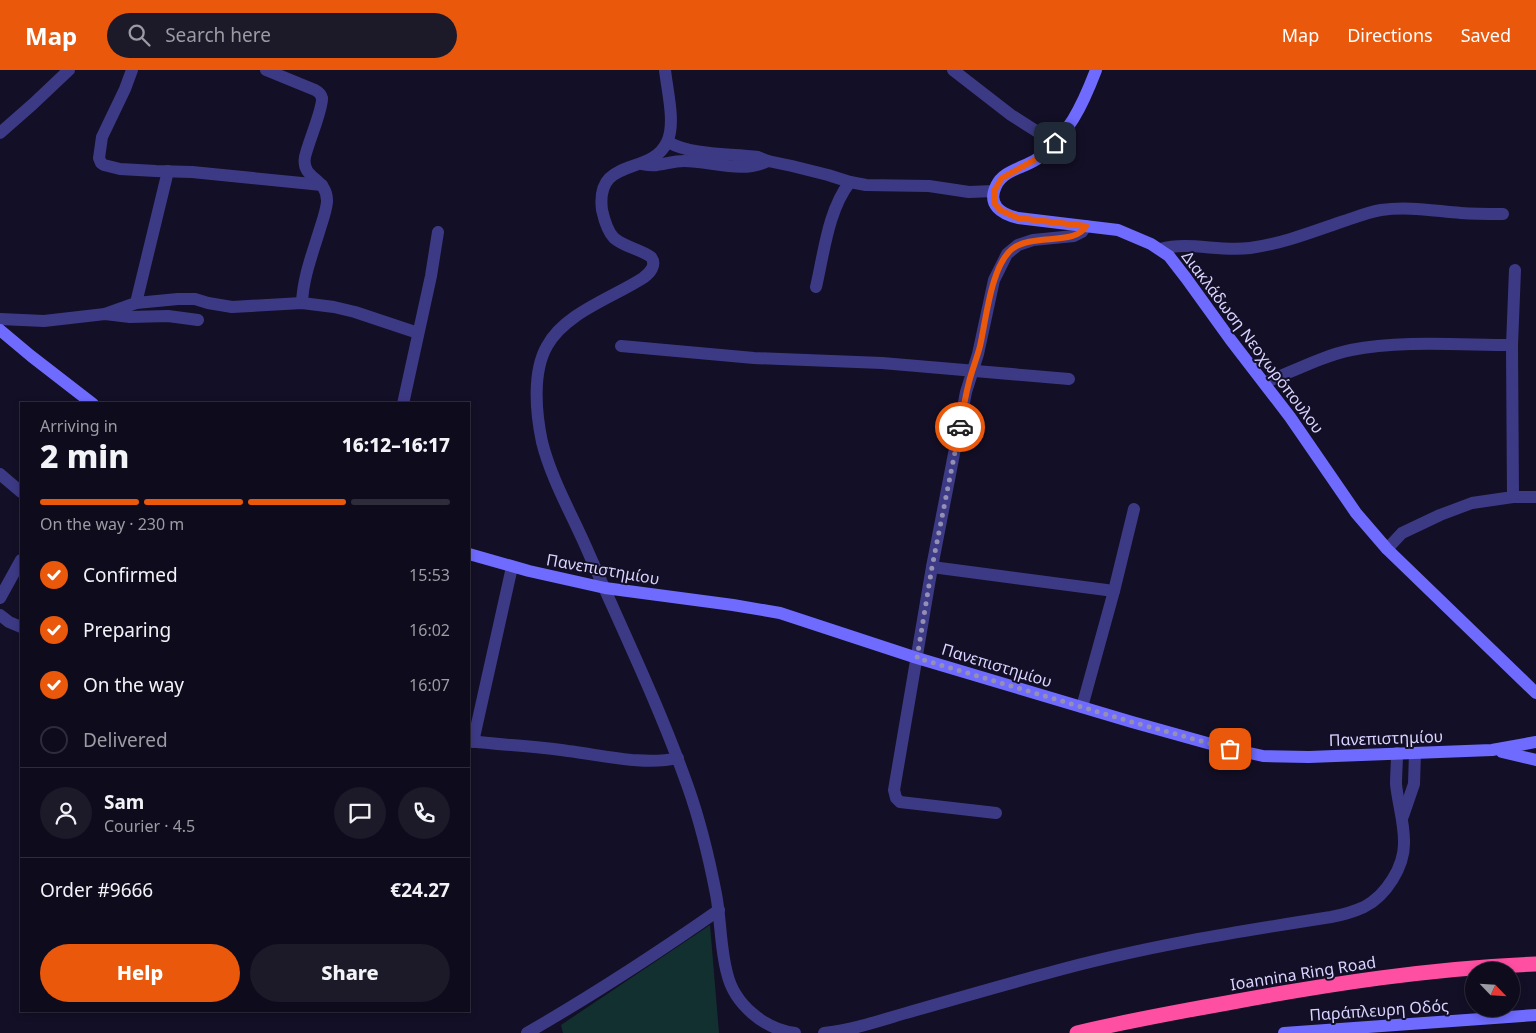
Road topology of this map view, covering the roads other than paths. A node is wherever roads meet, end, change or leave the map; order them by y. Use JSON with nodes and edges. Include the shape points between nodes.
{"nodes":[{"id":1,"x":69,"y":70,"type":"edge"},
{"id":2,"x":132,"y":70,"type":"edge"},
{"id":3,"x":266,"y":70,"type":"edge"},
{"id":4,"x":665,"y":70,"type":"edge"},
{"id":5,"x":953,"y":70,"type":"edge"},
{"id":6,"x":1096,"y":70,"type":"edge"},
{"id":7,"x":0,"y":133,"type":"edge"},
{"id":8,"x":668,"y":142,"type":"junction"},
{"id":9,"x":1055,"y":143,"type":"junction"},
{"id":10,"x":768,"y":161,"type":"junction"},
{"id":11,"x":642,"y":164,"type":"junction"},
{"id":12,"x":168,"y":171,"type":"junction"},
{"id":13,"x":850,"y":182,"type":"junction"},
{"id":14,"x":322,"y":185,"type":"junction"},
{"id":15,"x":994,"y":191,"type":"junction"},
{"id":16,"x":1503,"y":214,"type":"dead end"},
{"id":17,"x":1086,"y":226,"type":"junction"},
{"id":18,"x":438,"y":232,"type":"dead end"},
{"id":19,"x":1160,"y":249,"type":"junction"},
{"id":20,"x":1515,"y":270,"type":"dead end"},
{"id":21,"x":816,"y":287,"type":"dead end"},
{"id":22,"x":136,"y":303,"type":"junction"},
{"id":23,"x":302,"y":303,"type":"junction"},
{"id":24,"x":105,"y":314,"type":"junction"},
{"id":25,"x":0,"y":319,"type":"edge"},
{"id":26,"x":198,"y":320,"type":"dead end"},
{"id":27,"x":0,"y":330,"type":"edge"},
{"id":28,"x":418,"y":333,"type":"junction"},
{"id":29,"x":1512,"y":345,"type":"junction"},
{"id":30,"x":621,"y":346,"type":"dead end"},
{"id":31,"x":972,"y":370,"type":"junction"},
{"id":32,"x":1070,"y":379,"type":"dead end"},
{"id":33,"x":1264,"y":383,"type":"junction"},
{"id":34,"x":91,"y":402,"type":"edge"},
{"id":35,"x":404,"y":402,"type":"edge"},
{"id":36,"x":0,"y":474,"type":"edge"},
{"id":37,"x":20,"y":491,"type":"edge"},
{"id":38,"x":1513,"y":497,"type":"junction"},
{"id":39,"x":1536,"y":497,"type":"edge"},
{"id":40,"x":1134,"y":509,"type":"dead end"},
{"id":41,"x":1387,"y":549,"type":"junction"},
{"id":42,"x":470,"y":554,"type":"edge"},
{"id":43,"x":20,"y":562,"type":"edge"},
{"id":44,"x":512,"y":567,"type":"junction"},
{"id":45,"x":932,"y":567,"type":"junction"},
{"id":46,"x":605,"y":588,"type":"junction"},
{"id":47,"x":1114,"y":591,"type":"junction"},
{"id":48,"x":0,"y":598,"type":"edge"},
{"id":49,"x":0,"y":615,"type":"edge"},
{"id":50,"x":20,"y":627,"type":"edge"},
{"id":51,"x":917,"y":658,"type":"junction"},
{"id":52,"x":1536,"y":693,"type":"edge"},
{"id":53,"x":1082,"y":707,"type":"junction"},
{"id":54,"x":471,"y":742,"type":"edge"},
{"id":55,"x":1536,"y":742,"type":"edge"},
{"id":56,"x":1492,"y":750,"type":"junction"},
{"id":57,"x":1397,"y":753,"type":"junction"},
{"id":58,"x":1415,"y":753,"type":"junction"},
{"id":59,"x":678,"y":758,"type":"junction"},
{"id":60,"x":1536,"y":760,"type":"edge"},
{"id":61,"x":996,"y":813,"type":"dead end"},
{"id":62,"x":1403,"y":816,"type":"junction"},
{"id":63,"x":719,"y":910,"type":"junction"},
{"id":64,"x":1536,"y":964,"type":"edge"},
{"id":65,"x":1536,"y":1015,"type":"edge"},
{"id":66,"x":527,"y":1033,"type":"edge"},
{"id":67,"x":795,"y":1033,"type":"edge"},
{"id":68,"x":824,"y":1033,"type":"edge"},
{"id":69,"x":1077,"y":1033,"type":"edge"},
{"id":70,"x":1284,"y":1033,"type":"edge"}],
"edges":[{"from":1,"to":7,"type":"street"},
{"from":2,"to":12,"type":"street","via":[[102,137],[99,160],[110,168]]},
{"from":3,"to":14,"type":"street","via":[[321,95],[322,104],[304,163],[306,171]]},
{"from":4,"to":8,"type":"street","via":[[670,114]]},
{"from":5,"to":9,"type":"street","via":[[1011,115]]},
{"from":6,"to":9,"type":"street","via":[[1079,109]]},
{"from":8,"to":10,"type":"street","via":[[690,150],[752,156]]},
{"from":8,"to":11,"type":"street"},
{"from":9,"to":15,"type":"street","via":[[1038,158],[1002,178]]},
{"from":10,"to":11,"type":"street","via":[[739,167],[683,161],[656,166]]},
{"from":10,"to":13,"type":"street"},
{"from":11,"to":46,"type":"street","via":[[622,170],[610,178],[603,190],[603,216],[611,234],[620,242],[650,256],[654,261],[652,268],[643,278],[579,314],[558,331],[543,355],[537,388],[543,444],[561,493]]},
{"from":12,"to":14,"type":"street"},
{"from":12,"to":22,"type":"street"},
{"from":13,"to":15,"type":"street","via":[[929,186],[969,192]]},
{"from":13,"to":21,"type":"street","via":[[841,192],[834,209]]},
{"from":14,"to":23,"type":"street","via":[[326,207],[305,278]]},
{"from":15,"to":17,"type":"street","name":"Διακλάδωση Νεοχωρόπουλου","via":[[997,207],[1008,215]]},
{"from":16,"to":19,"type":"street","via":[[1398,208],[1372,212],[1252,248],[1226,250],[1181,245]]},
{"from":17,"to":19,"type":"street","name":"Διακλάδωση Νεοχωρόπουλου","via":[[1118,230]]},
{"from":17,"to":31,"type":"street","via":[[1074,236],[1025,242],[1007,254],[994,280]]},
{"from":18,"to":28,"type":"street"},
{"from":19,"to":33,"type":"street","name":"Διακλάδωση Νεοχωρόπουλου","via":[[1182,271]]},
{"from":20,"to":29,"type":"street"},
{"from":22,"to":23,"type":"street","via":[[188,298],[232,307]]},
{"from":22,"to":24,"type":"street"},
{"from":23,"to":28,"type":"street","via":[[345,309]]},
{"from":24,"to":25,"type":"street","via":[[44,321]]},
{"from":24,"to":26,"type":"street"},
{"from":27,"to":34,"type":"street"},
{"from":28,"to":35,"type":"street"},
{"from":29,"to":33,"type":"street","via":[[1360,348],[1330,356]]},
{"from":29,"to":38,"type":"street"},
{"from":30,"to":31,"type":"street","via":[[754,358]]},
{"from":31,"to":32,"type":"street"},
{"from":31,"to":45,"type":"street"},
{"from":33,"to":41,"type":"street","name":"Διακλάδωση Νεοχωρόπουλου","via":[[1356,513]]},
{"from":36,"to":37,"type":"street"},
{"from":38,"to":39,"type":"street"},
{"from":38,"to":41,"type":"street","via":[[1472,503],[1440,515],[1402,532]]},
{"from":40,"to":47,"type":"street"},
{"from":41,"to":52,"type":"street","name":"Διακλάδωση Νεοχωρόπουλου"},
{"from":42,"to":44,"type":"street","name":"Πανεπιστημίου"},
{"from":43,"to":48,"type":"street"},
{"from":44,"to":46,"type":"street","name":"Πανεπιστημίου"},
{"from":44,"to":54,"type":"street"},
{"from":45,"to":47,"type":"street"},
{"from":45,"to":51,"type":"street"},
{"from":46,"to":51,"type":"street","name":"Πανεπιστημίου","via":[[780,613]]},
{"from":46,"to":59,"type":"street"},
{"from":47,"to":53,"type":"street"},
{"from":49,"to":50,"type":"street"},
{"from":51,"to":53,"type":"street","name":"Πανεπιστημίου"},
{"from":51,"to":61,"type":"street","via":[[894,790],[896,798],[900,802]]},
{"from":53,"to":57,"type":"street","name":"Πανεπιστημίου","via":[[1263,756]]},
{"from":54,"to":59,"type":"street","via":[[618,758]]},
{"from":55,"to":56,"type":"street","name":"Πανεπιστημίου"},
{"from":56,"to":58,"type":"street","name":"Πανεπιστημίου"},
{"from":56,"to":60,"type":"street","name":"Πανεπιστημίου"},
{"from":57,"to":58,"type":"street","name":"Πανεπιστημίου"},
{"from":57,"to":62,"type":"street","via":[[1396,784]]},
{"from":58,"to":62,"type":"street","via":[[1414,784]]},
{"from":59,"to":63,"type":"street","via":[[694,804]]},
{"from":62,"to":68,"type":"street","via":[[1405,843],[1396,873],[1378,897],[1354,911],[1141,950]]},
{"from":63,"to":66,"type":"street","via":[[652,957]]},
{"from":63,"to":67,"type":"street","via":[[726,971],[734,991],[757,1018],[780,1030]]},
{"from":64,"to":69,"type":"highway","name":"Ioannina Ring Road","via":[[1453,969],[1306,988]]},
{"from":65,"to":70,"type":"street","name":"Παράπλευρη Οδός"}]}
